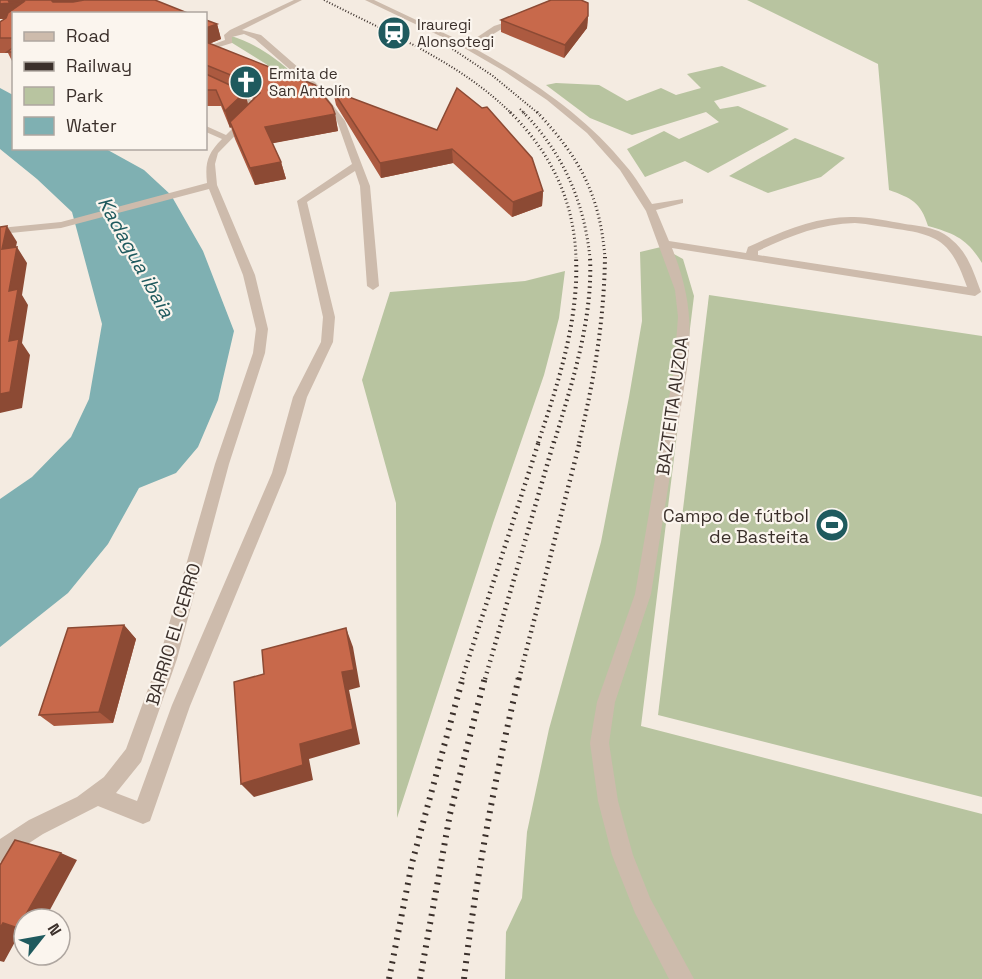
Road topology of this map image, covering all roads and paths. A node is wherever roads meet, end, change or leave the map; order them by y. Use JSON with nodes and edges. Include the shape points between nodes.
{"nodes":[{"id":1,"x":299,"y":0,"type":"edge"},
{"id":2,"x":368,"y":0,"type":"edge"},
{"id":3,"x":530,"y":15,"type":"edge"},
{"id":4,"x":223,"y":33,"type":"junction"},
{"id":5,"x":468,"y":46,"type":"junction"},
{"id":6,"x":207,"y":49,"type":"edge"},
{"id":7,"x":207,"y":82,"type":"edge"},
{"id":8,"x":207,"y":129,"type":"edge"},
{"id":9,"x":229,"y":139,"type":"junction"},
{"id":10,"x":357,"y":165,"type":"junction"},
{"id":11,"x":212,"y":184,"type":"junction"},
{"id":12,"x":679,"y":201,"type":"dead end"},
{"id":13,"x":650,"y":208,"type":"junction"},
{"id":14,"x":0,"y":231,"type":"edge"},
{"id":15,"x":667,"y":244,"type":"junction"},
{"id":16,"x":752,"y":256,"type":"junction"},
{"id":17,"x":373,"y":286,"type":"dead end"},
{"id":18,"x":96,"y":795,"type":"junction"},
{"id":19,"x":0,"y":850,"type":"edge"},
{"id":20,"x":682,"y":979,"type":"edge"}],
"edges":[{"from":1,"to":4,"type":"street"},
{"from":2,"to":5,"type":"street","name":"BAZTEITA AUZOA"},
{"from":3,"to":5,"type":"street","via":[[496,28]]},
{"from":4,"to":6,"type":"street","via":[[229,41]]},
{"from":4,"to":10,"type":"street","via":[[245,32],[258,37],[313,85],[341,121]]},
{"from":5,"to":13,"type":"street","name":"BAZTEITA AUZOA","via":[[577,119],[597,137]]},
{"from":7,"to":9,"type":"street","via":[[258,108]]},
{"from":8,"to":9,"type":"street"},
{"from":9,"to":11,"type":"street","via":[[214,152],[210,164]]},
{"from":10,"to":17,"type":"street","via":[[365,186]]},
{"from":10,"to":18,"type":"street","via":[[302,201],[329,317],[327,342],[300,397],[279,473],[181,705],[143,814]]},
{"from":11,"to":14,"type":"street","via":[[61,225]]},
{"from":11,"to":18,"type":"street","name":"BARRIO EL CERRO","via":[[249,275],[262,329],[259,353],[222,464],[168,659],[134,755],[111,784]]},
{"from":12,"to":13,"type":"street"},
{"from":13,"to":15,"type":"street","name":"BAZTEITA AUZOA"},
{"from":15,"to":16,"type":"street"},
{"from":15,"to":20,"type":"street","name":"BAZTEITA AUZOA","via":[[683,299],[682,356],[642,598],[607,699],[600,739],[615,838],[636,893]]},
{"from":16,"to":16,"type":"street","via":[[776,260],[975,292],[962,256],[945,239],[927,230],[838,220],[774,238],[752,249]]},
{"from":18,"to":19,"type":"street","name":"BARRIO EL CERRO"}]}
